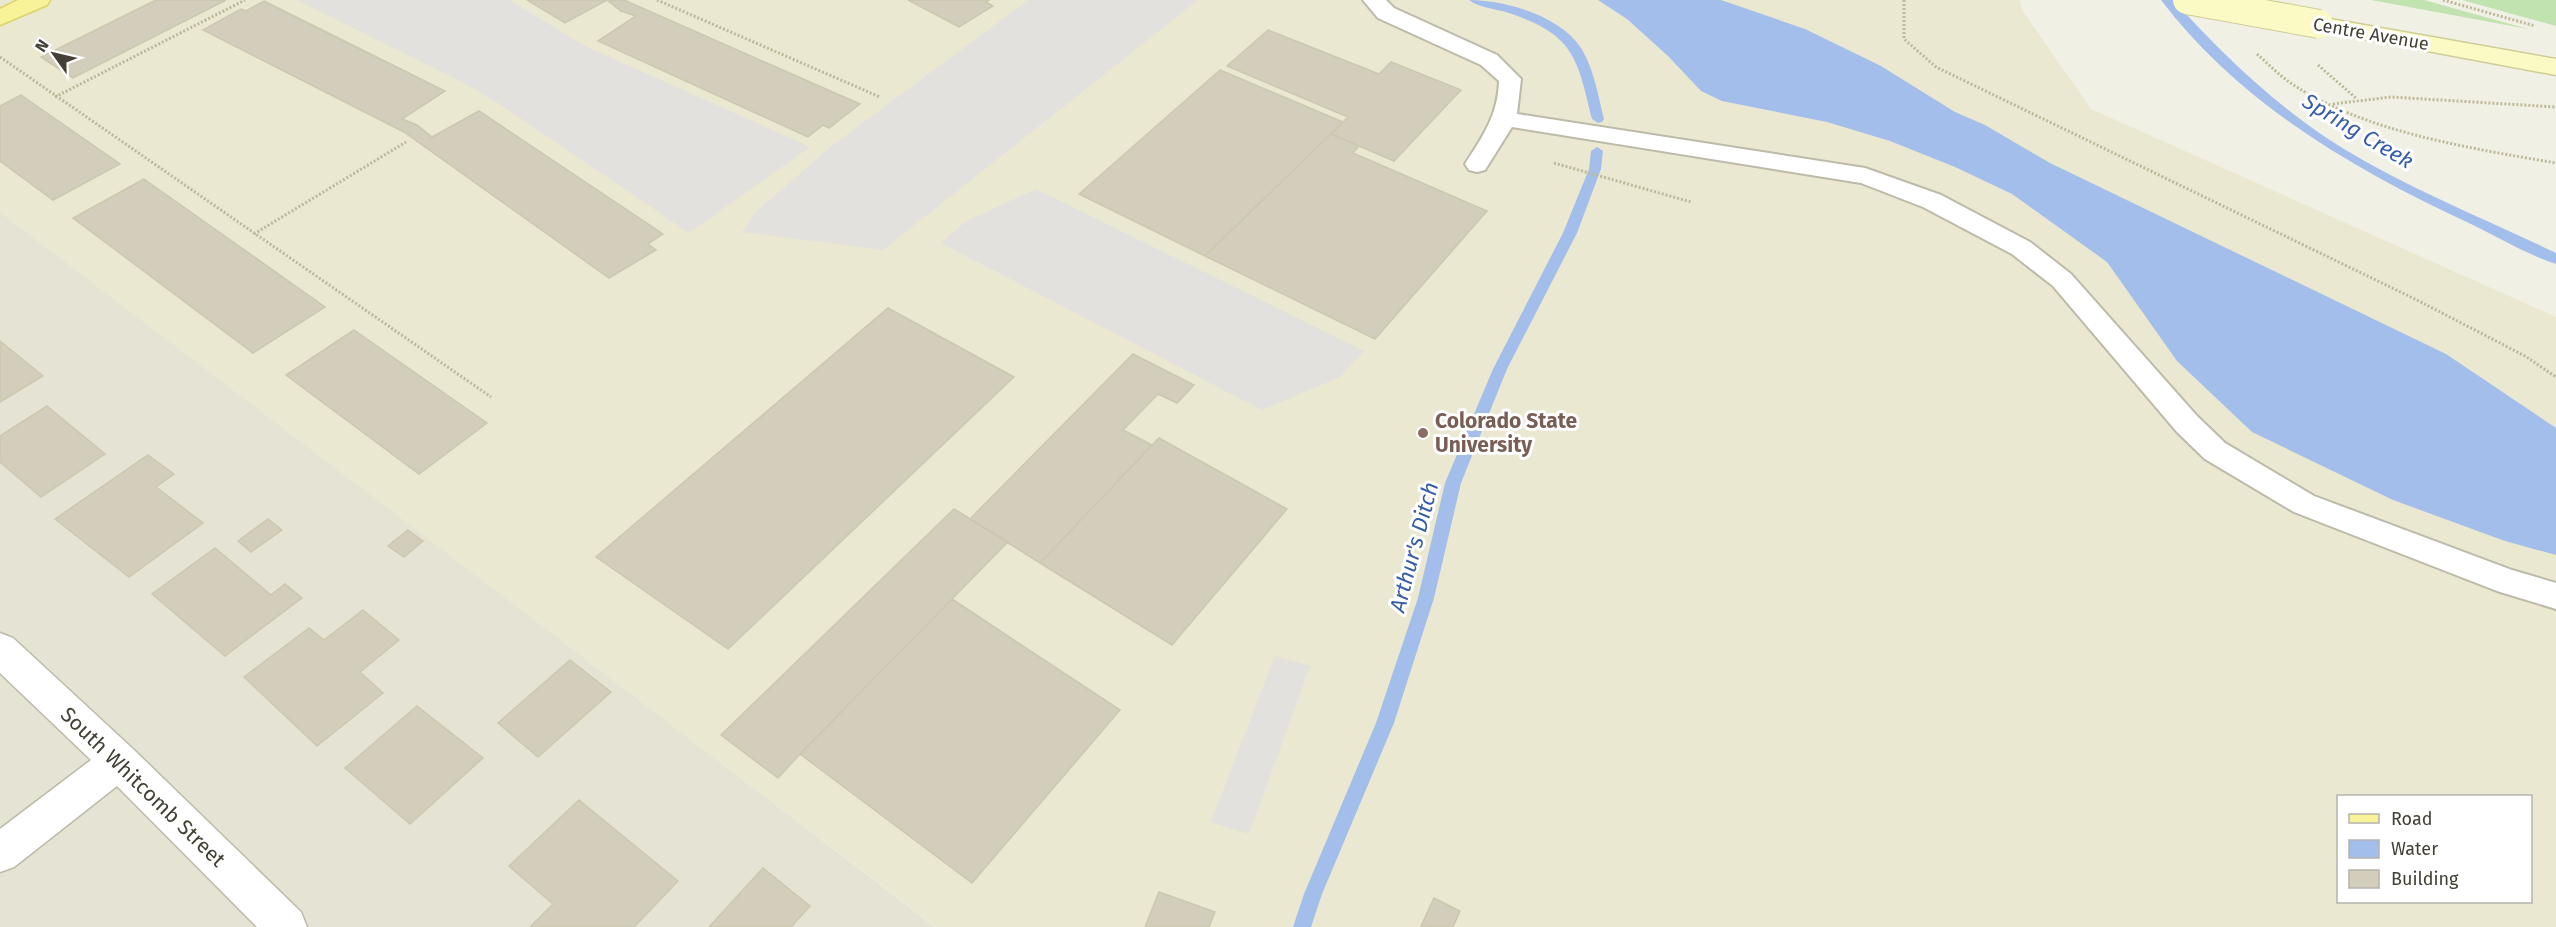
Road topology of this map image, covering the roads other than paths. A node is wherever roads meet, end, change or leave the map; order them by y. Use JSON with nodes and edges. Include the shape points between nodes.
{"nodes":[{"id":1,"x":38,"y":0,"type":"edge"},
{"id":2,"x":1374,"y":0,"type":"edge"},
{"id":3,"x":2187,"y":0,"type":"edge"},
{"id":4,"x":0,"y":18,"type":"edge"},
{"id":5,"x":2556,"y":67,"type":"edge"},
{"id":6,"x":1505,"y":119,"type":"junction"},
{"id":7,"x":1477,"y":164,"type":"dead end"},
{"id":8,"x":2556,"y":596,"type":"edge"},
{"id":9,"x":0,"y":649,"type":"edge"},
{"id":10,"x":119,"y":762,"type":"junction"},
{"id":11,"x":0,"y":853,"type":"edge"},
{"id":12,"x":286,"y":927,"type":"edge"}],
"edges":[{"from":1,"to":4,"type":"main road"},
{"from":2,"to":6,"type":"lane","via":[[1386,13],[1489,60],[1510,79]]},
{"from":3,"to":5,"type":"street","name":"Centre Avenue","bridge":true},
{"from":6,"to":7,"type":"lane"},
{"from":6,"to":8,"type":"lane","via":[[1865,176],[1932,201],[2021,248],[2062,280],[2187,424],[2215,451],[2243,469],[2304,504],[2508,582]]},
{"from":9,"to":10,"type":"street","name":"South Whitcomb Street"},
{"from":10,"to":11,"type":"street"},
{"from":10,"to":12,"type":"street","name":"South Whitcomb Street"}]}
